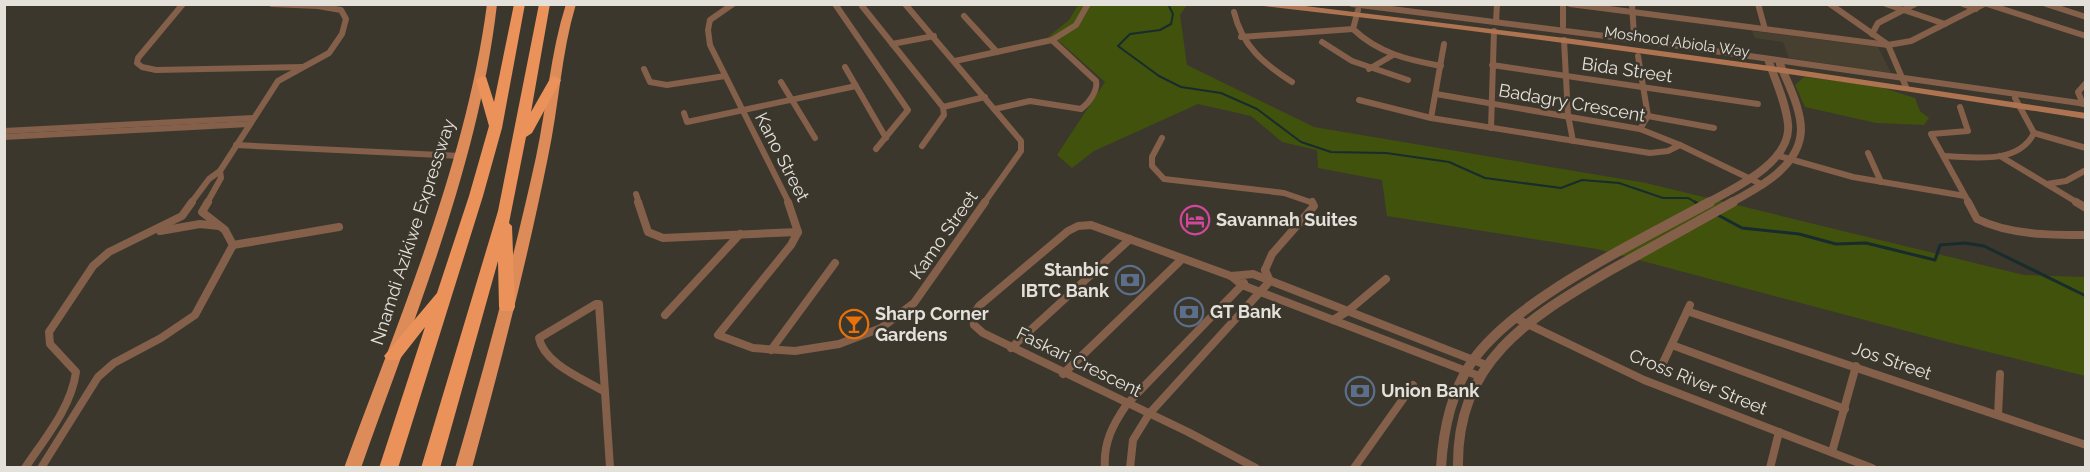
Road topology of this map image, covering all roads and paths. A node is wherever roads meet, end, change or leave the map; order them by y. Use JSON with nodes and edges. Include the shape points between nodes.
{"nodes":[{"id":1,"x":183,"y":4,"type":"edge"},
{"id":2,"x":272,"y":4,"type":"edge"},
{"id":3,"x":492,"y":4,"type":"edge"},
{"id":4,"x":520,"y":4,"type":"edge"},
{"id":5,"x":545,"y":4,"type":"edge"},
{"id":6,"x":571,"y":4,"type":"edge"},
{"id":7,"x":733,"y":4,"type":"edge"},
{"id":8,"x":835,"y":4,"type":"edge"},
{"id":9,"x":905,"y":4,"type":"edge"},
{"id":10,"x":1088,"y":4,"type":"edge"},
{"id":11,"x":1264,"y":4,"type":"edge"},
{"id":12,"x":1309,"y":4,"type":"edge"},
{"id":13,"x":1497,"y":4,"type":"edge"},
{"id":14,"x":1563,"y":4,"type":"edge"},
{"id":15,"x":1570,"y":4,"type":"edge"},
{"id":16,"x":1632,"y":4,"type":"edge"},
{"id":17,"x":1758,"y":4,"type":"edge"},
{"id":18,"x":1830,"y":4,"type":"edge"},
{"id":19,"x":1886,"y":4,"type":"edge"},
{"id":20,"x":1915,"y":4,"type":"edge"},
{"id":21,"x":1963,"y":4,"type":"edge"},
{"id":22,"x":1985,"y":4,"type":"edge"},
{"id":23,"x":2046,"y":4,"type":"edge"},
{"id":24,"x":288,"y":5,"type":"edge"},
{"id":25,"x":862,"y":6,"type":"dead end"},
{"id":26,"x":1288,"y":6,"type":"edge"},
{"id":27,"x":1976,"y":9,"type":"junction"},
{"id":28,"x":1355,"y":10,"type":"edge"},
{"id":29,"x":1903,"y":10,"type":"junction"},
{"id":30,"x":1234,"y":12,"type":"dead end"},
{"id":31,"x":1633,"y":13,"type":"junction"},
{"id":32,"x":964,"y":16,"type":"dead end"},
{"id":33,"x":2085,"y":17,"type":"edge"},
{"id":34,"x":1945,"y":24,"type":"junction"},
{"id":35,"x":1563,"y":26,"type":"dead end"},
{"id":36,"x":1495,"y":27,"type":"junction"},
{"id":37,"x":1765,"y":29,"type":"junction"},
{"id":38,"x":1353,"y":30,"type":"junction"},
{"id":39,"x":1872,"y":34,"type":"junction"},
{"id":40,"x":934,"y":36,"type":"junction"},
{"id":41,"x":1634,"y":36,"type":"dead end"},
{"id":42,"x":2085,"y":36,"type":"edge"},
{"id":43,"x":1241,"y":37,"type":"junction"},
{"id":44,"x":1052,"y":40,"type":"junction"},
{"id":45,"x":1564,"y":40,"type":"junction"},
{"id":46,"x":1322,"y":42,"type":"dead end"},
{"id":47,"x":892,"y":44,"type":"junction"},
{"id":48,"x":1444,"y":44,"type":"dead end"},
{"id":49,"x":1888,"y":45,"type":"junction"},
{"id":50,"x":997,"y":52,"type":"junction"},
{"id":51,"x":1393,"y":55,"type":"junction"},
{"id":52,"x":1638,"y":56,"type":"dead end"},
{"id":53,"x":955,"y":61,"type":"junction"},
{"id":54,"x":1492,"y":65,"type":"junction"},
{"id":55,"x":1770,"y":65,"type":"junction"},
{"id":56,"x":1441,"y":66,"type":"junction"},
{"id":57,"x":305,"y":67,"type":"junction"},
{"id":58,"x":845,"y":67,"type":"dead end"},
{"id":59,"x":1781,"y":67,"type":"junction"},
{"id":60,"x":644,"y":69,"type":"dead end"},
{"id":61,"x":1369,"y":69,"type":"junction"},
{"id":62,"x":1849,"y":71,"type":"junction"},
{"id":63,"x":725,"y":76,"type":"junction"},
{"id":64,"x":1566,"y":76,"type":"junction"},
{"id":65,"x":482,"y":80,"type":"junction"},
{"id":66,"x":555,"y":80,"type":"junction"},
{"id":67,"x":1408,"y":81,"type":"dead end"},
{"id":68,"x":1903,"y":81,"type":"junction"},
{"id":69,"x":781,"y":82,"type":"dead end"},
{"id":70,"x":1292,"y":82,"type":"dead end"},
{"id":71,"x":2085,"y":83,"type":"edge"},
{"id":72,"x":856,"y":86,"type":"junction"},
{"id":73,"x":1643,"y":87,"type":"junction"},
{"id":74,"x":1436,"y":94,"type":"junction"},
{"id":75,"x":985,"y":97,"type":"junction"},
{"id":76,"x":1359,"y":100,"type":"dead end"},
{"id":77,"x":793,"y":101,"type":"junction"},
{"id":78,"x":2017,"y":102,"type":"junction"},
{"id":79,"x":1490,"y":104,"type":"junction"},
{"id":80,"x":1758,"y":104,"type":"dead end"},
{"id":81,"x":2085,"y":106,"type":"edge"},
{"id":82,"x":943,"y":107,"type":"junction"},
{"id":83,"x":1960,"y":107,"type":"dead end"},
{"id":84,"x":995,"y":109,"type":"junction"},
{"id":85,"x":742,"y":111,"type":"junction"},
{"id":86,"x":684,"y":114,"type":"dead end"},
{"id":87,"x":1568,"y":115,"type":"junction"},
{"id":88,"x":1648,"y":116,"type":"junction"},
{"id":89,"x":2085,"y":116,"type":"edge"},
{"id":90,"x":1431,"y":118,"type":"junction"},
{"id":91,"x":251,"y":121,"type":"junction"},
{"id":92,"x":495,"y":128,"type":"junction"},
{"id":93,"x":1714,"y":128,"type":"dead end"},
{"id":94,"x":1491,"y":129,"type":"junction"},
{"id":95,"x":1640,"y":129,"type":"junction"},
{"id":96,"x":4,"y":131,"type":"edge"},
{"id":97,"x":2034,"y":133,"type":"junction"},
{"id":98,"x":4,"y":137,"type":"edge"},
{"id":99,"x":815,"y":138,"type":"dead end"},
{"id":100,"x":886,"y":138,"type":"junction"},
{"id":101,"x":1162,"y":138,"type":"dead end"},
{"id":102,"x":1573,"y":141,"type":"junction"},
{"id":103,"x":519,"y":143,"type":"junction"},
{"id":104,"x":236,"y":144,"type":"junction"},
{"id":105,"x":1680,"y":145,"type":"junction"},
{"id":106,"x":922,"y":146,"type":"dead end"},
{"id":107,"x":2085,"y":148,"type":"edge"},
{"id":108,"x":876,"y":149,"type":"dead end"},
{"id":109,"x":1869,"y":153,"type":"dead end"},
{"id":110,"x":461,"y":156,"type":"junction"},
{"id":111,"x":1779,"y":156,"type":"junction"},
{"id":112,"x":1944,"y":156,"type":"junction"},
{"id":113,"x":2000,"y":156,"type":"junction"},
{"id":114,"x":1791,"y":161,"type":"junction"},
{"id":115,"x":2085,"y":170,"type":"edge"},
{"id":116,"x":220,"y":171,"type":"junction"},
{"id":117,"x":1750,"y":179,"type":"junction"},
{"id":118,"x":1881,"y":182,"type":"junction"},
{"id":119,"x":2047,"y":184,"type":"junction"},
{"id":120,"x":1763,"y":185,"type":"junction"},
{"id":121,"x":636,"y":194,"type":"dead end"},
{"id":122,"x":1965,"y":196,"type":"junction"},
{"id":123,"x":2085,"y":208,"type":"edge"},
{"id":124,"x":504,"y":211,"type":"junction"},
{"id":125,"x":221,"y":226,"type":"junction"},
{"id":126,"x":339,"y":227,"type":"dead end"},
{"id":127,"x":798,"y":232,"type":"junction"},
{"id":128,"x":147,"y":234,"type":"junction"},
{"id":129,"x":740,"y":234,"type":"junction"},
{"id":130,"x":2085,"y":235,"type":"edge"},
{"id":131,"x":1130,"y":239,"type":"junction"},
{"id":132,"x":233,"y":245,"type":"junction"},
{"id":133,"x":1182,"y":259,"type":"junction"},
{"id":134,"x":835,"y":263,"type":"dead end"},
{"id":135,"x":1265,"y":270,"type":"junction"},
{"id":136,"x":1252,"y":274,"type":"junction"},
{"id":137,"x":1231,"y":276,"type":"junction"},
{"id":138,"x":1386,"y":279,"type":"dead end"},
{"id":139,"x":1270,"y":281,"type":"junction"},
{"id":140,"x":1242,"y":285,"type":"junction"},
{"id":141,"x":447,"y":290,"type":"junction"},
{"id":142,"x":1261,"y":292,"type":"junction"},
{"id":143,"x":507,"y":307,"type":"junction"},
{"id":144,"x":1348,"y":311,"type":"junction"},
{"id":145,"x":665,"y":315,"type":"dead end"},
{"id":146,"x":1515,"y":318,"type":"junction"},
{"id":147,"x":1333,"y":320,"type":"junction"},
{"id":148,"x":1527,"y":324,"type":"junction"},
{"id":149,"x":732,"y":341,"type":"joint"},
{"id":150,"x":1672,"y":345,"type":"junction"},
{"id":151,"x":1011,"y":348,"type":"junction"},
{"id":152,"x":771,"y":350,"type":"junction"},
{"id":153,"x":393,"y":356,"type":"junction"},
{"id":154,"x":1473,"y":360,"type":"junction"},
{"id":155,"x":1486,"y":365,"type":"junction"},
{"id":156,"x":1662,"y":365,"type":"dead end"},
{"id":157,"x":1856,"y":366,"type":"junction"},
{"id":158,"x":1466,"y":371,"type":"junction"},
{"id":159,"x":1063,"y":374,"type":"junction"},
{"id":160,"x":2000,"y":374,"type":"dead end"},
{"id":161,"x":1479,"y":376,"type":"junction"},
{"id":162,"x":1413,"y":385,"type":"dead end"},
{"id":163,"x":605,"y":392,"type":"junction"},
{"id":164,"x":1127,"y":404,"type":"junction"},
{"id":165,"x":1845,"y":409,"type":"junction"},
{"id":166,"x":1149,"y":414,"type":"junction"},
{"id":167,"x":1998,"y":415,"type":"junction"},
{"id":168,"x":1779,"y":432,"type":"junction"},
{"id":169,"x":2085,"y":445,"type":"edge"},
{"id":170,"x":1832,"y":452,"type":"junction"},
{"id":171,"x":25,"y":468,"type":"edge"},
{"id":172,"x":40,"y":468,"type":"edge"},
{"id":173,"x":352,"y":468,"type":"edge"},
{"id":174,"x":388,"y":468,"type":"edge"},
{"id":175,"x":430,"y":468,"type":"edge"},
{"id":176,"x":463,"y":468,"type":"edge"},
{"id":177,"x":610,"y":468,"type":"edge"},
{"id":178,"x":1105,"y":468,"type":"edge"},
{"id":179,"x":1130,"y":468,"type":"edge"},
{"id":180,"x":1256,"y":468,"type":"edge"},
{"id":181,"x":1354,"y":468,"type":"edge"},
{"id":182,"x":1441,"y":468,"type":"edge"},
{"id":183,"x":1458,"y":468,"type":"edge"},
{"id":184,"x":1770,"y":468,"type":"edge"},
{"id":185,"x":1872,"y":468,"type":"edge"}],
"edges":[{"from":1,"to":57,"type":"street","via":[[138,58],[142,67]]},
{"from":2,"to":24,"type":"street"},
{"from":3,"to":65,"type":"highway","name":"Nnamdi Azikiwe Expressway"},
{"from":4,"to":92,"type":"highway"},
{"from":5,"to":103,"type":"highway"},
{"from":6,"to":66,"type":"highway"},
{"from":7,"to":63,"type":"street","name":"Kano Street","via":[[710,20],[708,30],[710,45]]},
{"from":8,"to":100,"type":"street","via":[[908,110]]},
{"from":9,"to":40,"type":"street"},
{"from":10,"to":44,"type":"street","via":[[1076,25]]},
{"from":11,"to":26,"type":"main road","name":"Moshood Abiola Way"},
{"from":12,"to":28,"type":"main road","name":"Moshood Abiola Way"},
{"from":13,"to":36,"type":"street"},
{"from":14,"to":35,"type":"street"},
{"from":15,"to":31,"type":"street"},
{"from":16,"to":31,"type":"street"},
{"from":17,"to":37,"type":"street"},
{"from":18,"to":39,"type":"street"},
{"from":19,"to":29,"type":"street"},
{"from":20,"to":29,"type":"street"},
{"from":21,"to":27,"type":"street"},
{"from":22,"to":27,"type":"street"},
{"from":22,"to":42,"type":"street"},
{"from":23,"to":33,"type":"street"},
{"from":24,"to":57,"type":"street","via":[[336,8],[346,16],[342,34],[333,48]]},
{"from":25,"to":47,"type":"street"},
{"from":26,"to":28,"type":"main road","name":"Moshood Abiola Way"},
{"from":27,"to":34,"type":"street"},
{"from":28,"to":36,"type":"main road","name":"Moshood Abiola Way"},
{"from":28,"to":38,"type":"street"},
{"from":28,"to":55,"type":"main road","name":"Moshood Abiola Way"},
{"from":29,"to":34,"type":"street"},
{"from":29,"to":39,"type":"street","via":[[1878,23]]},
{"from":30,"to":43,"type":"street"},
{"from":31,"to":37,"type":"street"},
{"from":31,"to":41,"type":"street"},
{"from":32,"to":50,"type":"street"},
{"from":34,"to":49,"type":"street","via":[[1911,41]]},
{"from":36,"to":45,"type":"main road","name":"Moshood Abiola Way"},
{"from":36,"to":54,"type":"street"},
{"from":36,"to":62,"type":"street"},
{"from":37,"to":49,"type":"street"},
{"from":38,"to":43,"type":"street"},
{"from":38,"to":51,"type":"street"},
{"from":39,"to":49,"type":"street"},
{"from":40,"to":47,"type":"street"},
{"from":40,"to":53,"type":"street"},
{"from":43,"to":70,"type":"street","via":[[1265,64]]},
{"from":44,"to":50,"type":"street"},
{"from":44,"to":84,"type":"street","via":[[1096,81],[1088,105],[1077,109],[1030,101]]},
{"from":45,"to":55,"type":"main road","name":"Moshood Abiola Way"},
{"from":45,"to":64,"type":"street"},
{"from":46,"to":61,"type":"street","via":[[1336,54]]},
{"from":47,"to":82,"type":"street"},
{"from":48,"to":56,"type":"street"},
{"from":49,"to":68,"type":"street"},
{"from":50,"to":53,"type":"street"},
{"from":51,"to":56,"type":"street"},
{"from":51,"to":61,"type":"street"},
{"from":52,"to":73,"type":"street"},
{"from":53,"to":75,"type":"street"},
{"from":54,"to":64,"type":"street","name":"Bida Street"},
{"from":54,"to":79,"type":"street"},
{"from":55,"to":59,"type":"main road","name":"Moshood Abiola Way"},
{"from":55,"to":111,"type":"street","via":[[1788,116],[1787,141]]},
{"from":56,"to":74,"type":"street"},
{"from":57,"to":91,"type":"street","via":[[278,81]]},
{"from":58,"to":72,"type":"street"},
{"from":59,"to":62,"type":"main road","name":"Moshood Abiola Way"},
{"from":59,"to":68,"type":"main road","name":"Moshood Abiola Way"},
{"from":59,"to":114,"type":"street","via":[[1796,105],[1801,135]]},
{"from":60,"to":63,"type":"street","via":[[650,82],[667,84]]},
{"from":61,"to":67,"type":"street"},
{"from":62,"to":68,"type":"main road","name":"Moshood Abiola Way"},
{"from":63,"to":85,"type":"street","name":"Kano Street"},
{"from":64,"to":73,"type":"street","name":"Bida Street"},
{"from":64,"to":87,"type":"street"},
{"from":65,"to":92,"type":"highway"},
{"from":65,"to":110,"type":"highway","name":"Nnamdi Azikiwe Expressway"},
{"from":66,"to":103,"type":"highway"},
{"from":66,"to":143,"type":"highway","via":[[543,152]]},
{"from":68,"to":78,"type":"main road","name":"Moshood Abiola Way"},
{"from":68,"to":81,"type":"street"},
{"from":69,"to":77,"type":"street"},
{"from":71,"to":81,"type":"street","via":[[2078,92]]},
{"from":72,"to":77,"type":"street"},
{"from":72,"to":100,"type":"street"},
{"from":73,"to":80,"type":"street","name":"Bida Street"},
{"from":73,"to":88,"type":"street"},
{"from":74,"to":79,"type":"street","name":"Badagry Crescent"},
{"from":74,"to":90,"type":"street"},
{"from":75,"to":82,"type":"street"},
{"from":75,"to":84,"type":"street"},
{"from":76,"to":90,"type":"street"},
{"from":77,"to":85,"type":"street"},
{"from":77,"to":99,"type":"street"},
{"from":78,"to":81,"type":"main road","name":"Moshood Abiola Way"},
{"from":78,"to":89,"type":"main road","name":"Moshood Abiola Way"},
{"from":78,"to":97,"type":"street"},
{"from":79,"to":87,"type":"street","name":"Badagry Crescent"},
{"from":79,"to":94,"type":"street"},
{"from":82,"to":106,"type":"street","via":[[944,115]]},
{"from":83,"to":112,"type":"street","via":[[1968,131],[1931,134]]},
{"from":84,"to":152,"type":"street","name":"Kamo Street","via":[[1021,141],[1018,156],[904,314],[859,339],[814,348]]},
{"from":85,"to":86,"type":"street","via":[[687,122]]},
{"from":85,"to":127,"type":"street","name":"Kano Street","via":[[792,210]]},
{"from":87,"to":95,"type":"street","name":"Badagry Crescent"},
{"from":87,"to":102,"type":"street"},
{"from":88,"to":93,"type":"street"},
{"from":88,"to":95,"type":"street"},
{"from":90,"to":94,"type":"street"},
{"from":91,"to":96,"type":"street"},
{"from":91,"to":98,"type":"street"},
{"from":91,"to":104,"type":"street"},
{"from":92,"to":141,"type":"highway"},
{"from":94,"to":102,"type":"street"},
{"from":95,"to":105,"type":"street","name":"Badagry Crescent"},
{"from":97,"to":107,"type":"street"},
{"from":97,"to":113,"type":"street","via":[[2027,146]]},
{"from":100,"to":108,"type":"street"},
{"from":101,"to":135,"type":"street","via":[[1152,157],[1152,166],[1164,178],[1284,193],[1309,200],[1314,206],[1272,254]]},
{"from":102,"to":105,"type":"street","via":[[1650,153]]},
{"from":103,"to":124,"type":"highway"},
{"from":104,"to":110,"type":"street"},
{"from":104,"to":116,"type":"street"},
{"from":105,"to":117,"type":"street","name":"Badagry Crescent"},
{"from":109,"to":118,"type":"street"},
{"from":110,"to":153,"type":"highway","name":"Nnamdi Azikiwe Expressway"},
{"from":111,"to":114,"type":"street"},
{"from":111,"to":117,"type":"street"},
{"from":112,"to":113,"type":"street"},
{"from":112,"to":122,"type":"street"},
{"from":113,"to":119,"type":"street"},
{"from":114,"to":118,"type":"street"},
{"from":114,"to":120,"type":"street"},
{"from":115,"to":119,"type":"street","via":[[2066,181]]},
{"from":116,"to":125,"type":"street","via":[[221,178],[202,212]]},
{"from":116,"to":128,"type":"street","via":[[209,179],[182,216]]},
{"from":117,"to":120,"type":"street","name":"Badagry Crescent"},
{"from":117,"to":146,"type":"street","via":[[1548,293]]},
{"from":118,"to":122,"type":"street"},
{"from":119,"to":123,"type":"street"},
{"from":120,"to":148,"type":"street","via":[[1559,301]]},
{"from":121,"to":129,"type":"street","via":[[651,236]]},
{"from":122,"to":130,"type":"street","via":[[1977,219],[1991,226]]},
{"from":124,"to":143,"type":"highway"},
{"from":124,"to":175,"type":"highway"},
{"from":125,"to":128,"type":"street","via":[[200,224]]},
{"from":125,"to":132,"type":"street"},
{"from":126,"to":132,"type":"street"},
{"from":127,"to":129,"type":"street"},
{"from":127,"to":149,"type":"street","name":"Kano Street","via":[[718,336]]},
{"from":128,"to":171,"type":"street","via":[[109,252],[93,266],[49,332],[50,344],[76,372],[76,381]]},
{"from":129,"to":145,"type":"street"},
{"from":131,"to":133,"type":"street","name":"Faskari Crescent"},
{"from":131,"to":151,"type":"street"},
{"from":131,"to":151,"type":"street","name":"Faskari Crescent","via":[[1091,225],[1078,226],[979,306],[974,325]]},
{"from":132,"to":172,"type":"street","via":[[195,315],[114,363],[98,377]]},
{"from":133,"to":137,"type":"street","name":"Faskari Crescent"},
{"from":133,"to":159,"type":"street"},
{"from":134,"to":152,"type":"street"},
{"from":135,"to":136,"type":"street"},
{"from":135,"to":139,"type":"street"},
{"from":136,"to":137,"type":"street","name":"Faskari Crescent"},
{"from":136,"to":139,"type":"street","name":"Faskari Crescent"},
{"from":136,"to":140,"type":"street"},
{"from":137,"to":140,"type":"street","name":"Faskari Crescent"},
{"from":138,"to":144,"type":"street"},
{"from":139,"to":142,"type":"street"},
{"from":139,"to":144,"type":"street","name":"Faskari Crescent"},
{"from":140,"to":142,"type":"street","name":"Faskari Crescent"},
{"from":140,"to":164,"type":"street"},
{"from":141,"to":153,"type":"highway"},
{"from":141,"to":174,"type":"highway"},
{"from":142,"to":147,"type":"street","name":"Faskari Crescent"},
{"from":142,"to":166,"type":"street"},
{"from":143,"to":176,"type":"highway"},
{"from":144,"to":147,"type":"street"},
{"from":144,"to":154,"type":"street","name":"Faskari Crescent"},
{"from":146,"to":148,"type":"street","name":"Cross River Street"},
{"from":146,"to":154,"type":"street"},
{"from":147,"to":158,"type":"street","name":"Faskari Crescent"},
{"from":148,"to":155,"type":"street"},
{"from":148,"to":168,"type":"street","name":"Cross River Street","via":[[1644,380]]},
{"from":149,"to":152,"type":"street","name":"Kamo Street"},
{"from":150,"to":156,"type":"street"},
{"from":150,"to":157,"type":"street","name":"Jos Street","via":[[1689,308]]},
{"from":150,"to":165,"type":"street"},
{"from":151,"to":159,"type":"street","name":"Faskari Crescent"},
{"from":153,"to":173,"type":"highway","name":"Nnamdi Azikiwe Expressway"},
{"from":154,"to":155,"type":"street","name":"Faskari Crescent"},
{"from":154,"to":158,"type":"street"},
{"from":155,"to":161,"type":"street"},
{"from":157,"to":165,"type":"street"},
{"from":157,"to":167,"type":"street","name":"Jos Street"},
{"from":158,"to":161,"type":"street","name":"Faskari Crescent"},
{"from":158,"to":182,"type":"street","via":[[1444,436]]},
{"from":159,"to":164,"type":"street","name":"Faskari Crescent"},
{"from":160,"to":167,"type":"street"},
{"from":161,"to":183,"type":"street","via":[[1458,441]]},
{"from":162,"to":181,"type":"street"},
{"from":163,"to":163,"type":"street","via":[[599,304],[593,304],[539,338],[541,348],[558,363]]},
{"from":163,"to":177,"type":"street"},
{"from":164,"to":166,"type":"street","name":"Faskari Crescent"},
{"from":164,"to":178,"type":"street","via":[[1106,440]]},
{"from":165,"to":170,"type":"street"},
{"from":166,"to":179,"type":"street","via":[[1132,440]]},
{"from":166,"to":180,"type":"street","name":"Faskari Crescent"},
{"from":167,"to":169,"type":"street","name":"Jos Street"},
{"from":168,"to":170,"type":"street","name":"Cross River Street"},
{"from":168,"to":184,"type":"street"},
{"from":170,"to":185,"type":"street","name":"Cross River Street"}]}
